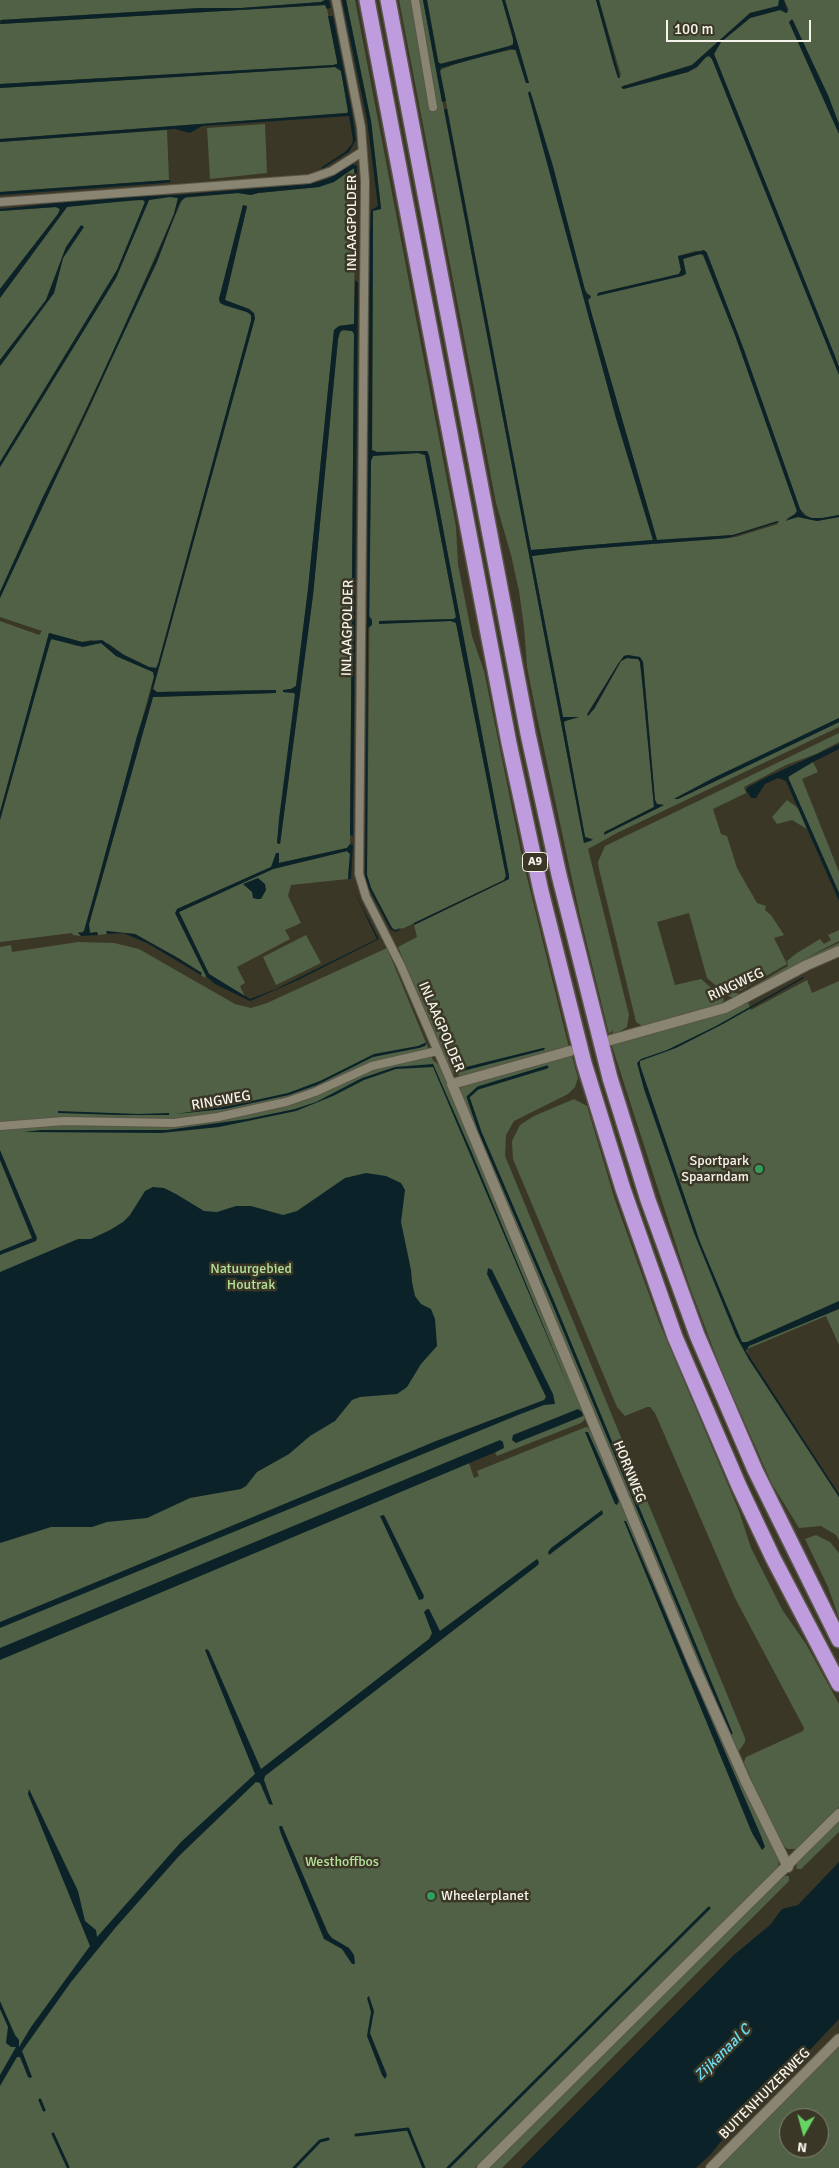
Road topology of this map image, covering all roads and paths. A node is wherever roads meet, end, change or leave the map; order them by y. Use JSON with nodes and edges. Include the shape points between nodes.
{"nodes":[{"id":1,"x":336,"y":0,"type":"edge"},
{"id":2,"x":367,"y":0,"type":"edge"},
{"id":3,"x":388,"y":0,"type":"edge"},
{"id":4,"x":415,"y":0,"type":"edge"},
{"id":5,"x":433,"y":107,"type":"dead end"},
{"id":6,"x":362,"y":152,"type":"junction"},
{"id":7,"x":0,"y":202,"type":"edge"},
{"id":8,"x":839,"y":951,"type":"edge"},
{"id":9,"x":611,"y":1040,"type":"dead end"},
{"id":10,"x":437,"y":1051,"type":"junction"},
{"id":11,"x":570,"y":1051,"type":"dead end"},
{"id":12,"x":452,"y":1084,"type":"junction"},
{"id":13,"x":0,"y":1126,"type":"edge"},
{"id":14,"x":839,"y":1640,"type":"edge"},
{"id":15,"x":839,"y":1684,"type":"edge"},
{"id":16,"x":839,"y":1814,"type":"edge"},
{"id":17,"x":788,"y":1867,"type":"junction"},
{"id":18,"x":839,"y":2039,"type":"edge"},
{"id":19,"x":482,"y":2168,"type":"edge"},
{"id":20,"x":711,"y":2168,"type":"edge"}],
"edges":[{"from":1,"to":6,"type":"street","name":"INLAAGPOLDER","via":[[362,127]]},
{"from":2,"to":15,"type":"highway","number":"A9","via":[[509,743],[584,1063],[623,1189],[675,1337],[773,1558]]},
{"from":3,"to":14,"type":"highway","number":"A9","via":[[528,734],[603,1052],[648,1200],[697,1335],[755,1470]]},
{"from":4,"to":5,"type":"street"},
{"from":6,"to":7,"type":"street","name":"INLAAGPOLDER","via":[[332,171],[309,179]]},
{"from":6,"to":10,"type":"street","name":"INLAAGPOLDER","via":[[365,190],[359,874],[366,897],[401,966]]},
{"from":8,"to":9,"type":"street","name":"RINGWEG","via":[[725,1008]]},
{"from":10,"to":12,"type":"street","name":"INLAAGPOLDER"},
{"from":10,"to":13,"type":"street","name":"RINGWEG","via":[[372,1066],[286,1102],[218,1117],[174,1123],[64,1122]]},
{"from":11,"to":12,"type":"street"},
{"from":12,"to":17,"type":"street","name":"HORNWEG","via":[[693,1663]]},
{"from":16,"to":17,"type":"street"},
{"from":17,"to":19,"type":"street"},
{"from":18,"to":20,"type":"street","name":"BUITENHUIZERWEG"}]}
